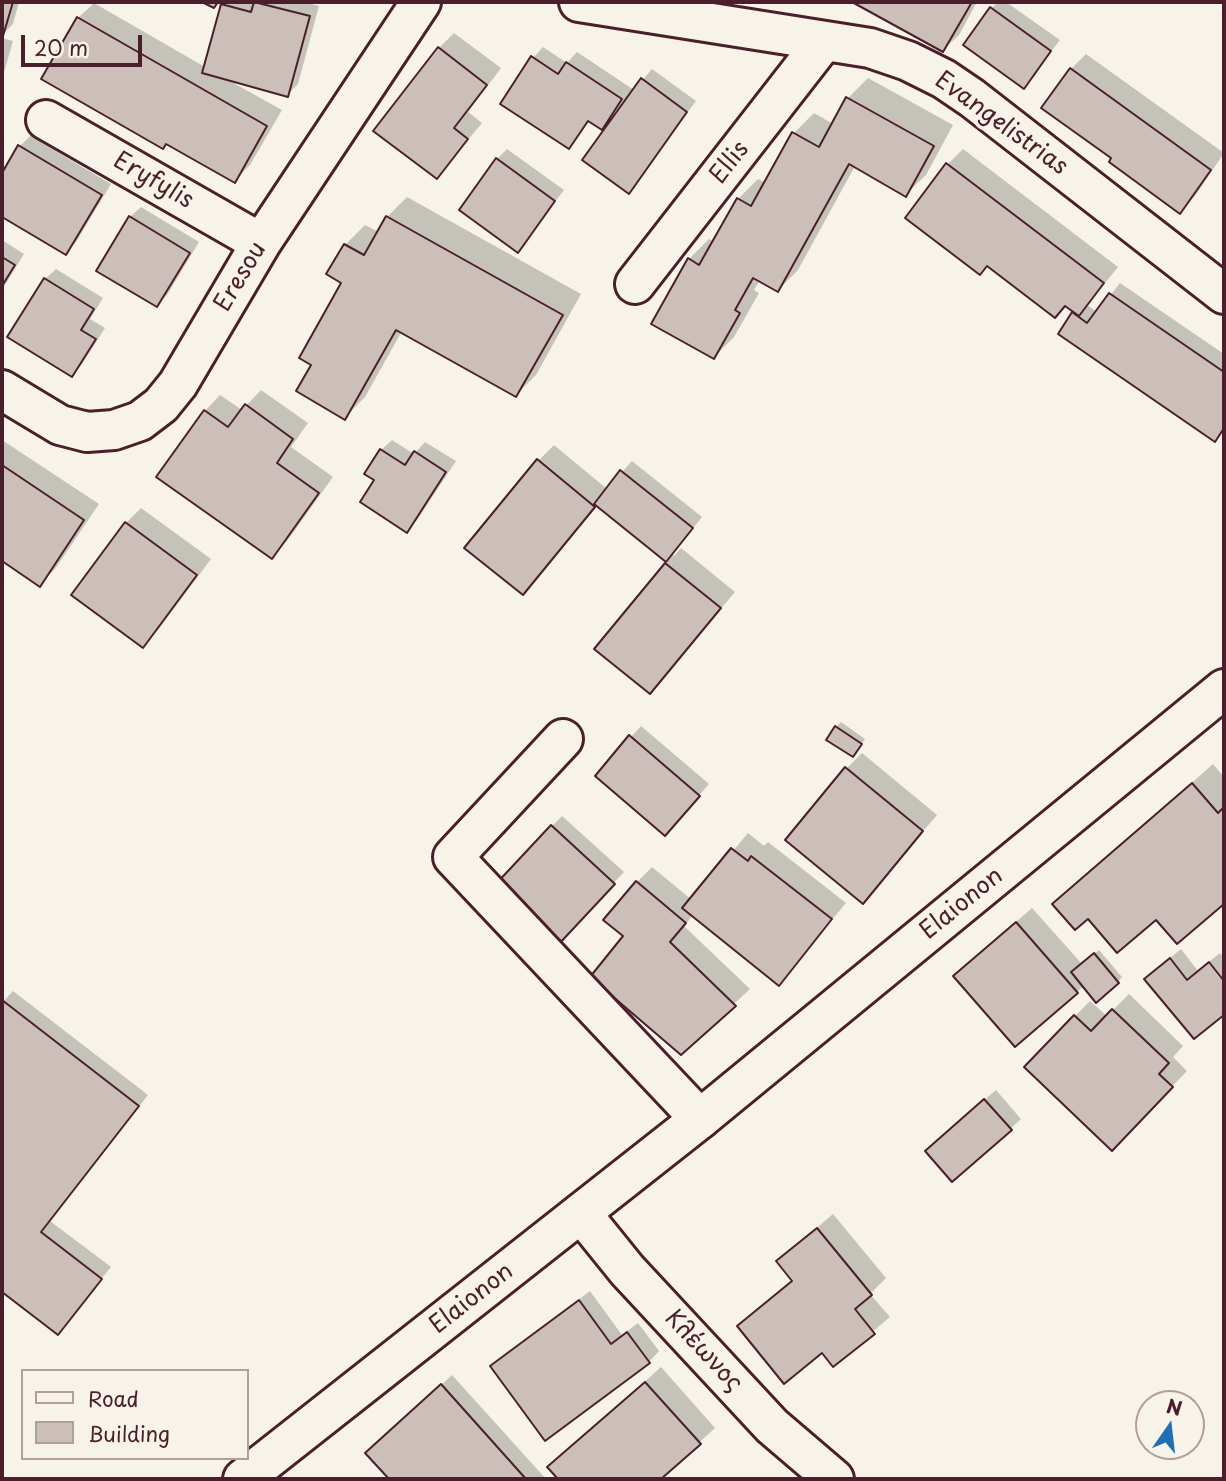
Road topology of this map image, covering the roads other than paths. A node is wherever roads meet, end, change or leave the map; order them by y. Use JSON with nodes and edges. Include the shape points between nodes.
{"nodes":[{"id":1,"x":421,"y":2,"type":"edge"},
{"id":2,"x":579,"y":2,"type":"edge"},
{"id":3,"x":824,"y":41,"type":"junction"},
{"id":4,"x":46,"y":120,"type":"dead end"},
{"id":5,"x":261,"y":243,"type":"junction"},
{"id":6,"x":635,"y":284,"type":"dead end"},
{"id":7,"x":1222,"y":288,"type":"edge"},
{"id":8,"x":2,"y":390,"type":"edge"},
{"id":9,"x":1224,"y":689,"type":"edge"},
{"id":10,"x":563,"y":739,"type":"dead end"},
{"id":11,"x":700,"y":1119,"type":"junction"},
{"id":12,"x":581,"y":1213,"type":"junction"},
{"id":13,"x":243,"y":1479,"type":"edge"},
{"id":14,"x":834,"y":1479,"type":"edge"}],
"edges":[{"from":1,"to":5,"type":"street","name":"Eresou"},
{"from":2,"to":3,"type":"street","name":"Evangelistrias"},
{"from":3,"to":6,"type":"street","name":"Ellis"},
{"from":3,"to":7,"type":"street","name":"Evangelistrias","via":[[870,48],[944,79]]},
{"from":4,"to":5,"type":"street","name":"Eryfylis"},
{"from":5,"to":8,"type":"street","name":"Eresou","via":[[178,384],[140,421],[114,430],[87,432],[60,425]]},
{"from":9,"to":11,"type":"street","name":"Elaionon"},
{"from":10,"to":11,"type":"street","via":[[453,857]]},
{"from":11,"to":12,"type":"street","name":"Elaionon"},
{"from":12,"to":13,"type":"street","name":"Elaionon"},
{"from":12,"to":14,"type":"street","name":"Κλέωνος","via":[[627,1270],[772,1426]]}]}
